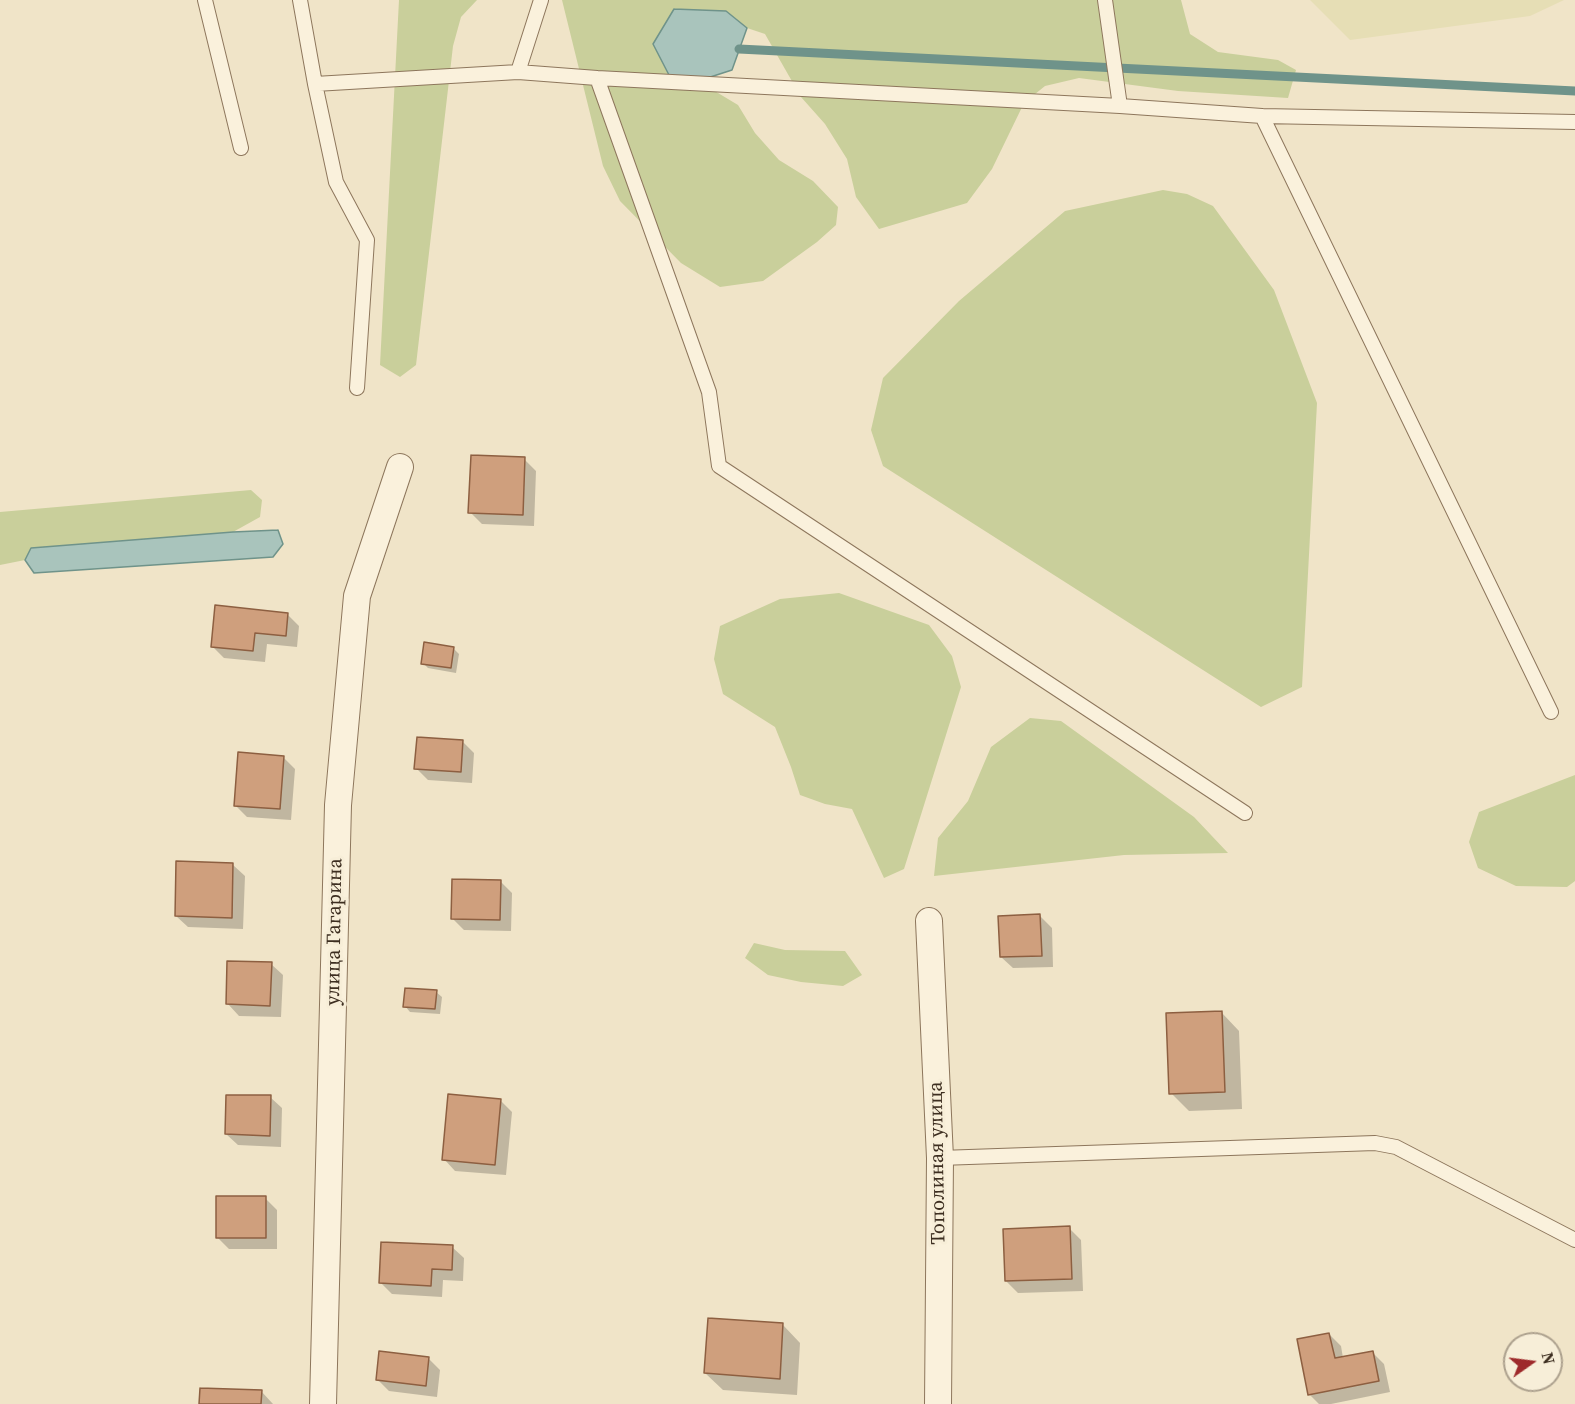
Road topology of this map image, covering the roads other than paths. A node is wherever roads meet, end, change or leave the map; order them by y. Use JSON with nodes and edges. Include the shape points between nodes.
{"nodes":[{"id":1,"x":205,"y":0,"type":"edge"},
{"id":2,"x":300,"y":0,"type":"edge"},
{"id":3,"x":541,"y":0,"type":"edge"},
{"id":4,"x":1105,"y":0,"type":"edge"},
{"id":5,"x":518,"y":72,"type":"junction"},
{"id":6,"x":597,"y":78,"type":"junction"},
{"id":7,"x":315,"y":84,"type":"junction"},
{"id":8,"x":1120,"y":106,"type":"junction"},
{"id":9,"x":1262,"y":116,"type":"junction"},
{"id":10,"x":1575,"y":122,"type":"edge"},
{"id":11,"x":241,"y":148,"type":"dead end"},
{"id":12,"x":357,"y":388,"type":"dead end"},
{"id":13,"x":400,"y":467,"type":"dead end"},
{"id":14,"x":1551,"y":712,"type":"dead end"},
{"id":15,"x":1245,"y":813,"type":"dead end"},
{"id":16,"x":929,"y":921,"type":"dead end"},
{"id":17,"x":940,"y":1158,"type":"junction"},
{"id":18,"x":1575,"y":1240,"type":"edge"},
{"id":19,"x":323,"y":1404,"type":"edge"},
{"id":20,"x":938,"y":1404,"type":"edge"}],
"edges":[{"from":1,"to":11,"type":"lane"},
{"from":2,"to":7,"type":"lane"},
{"from":3,"to":5,"type":"lane"},
{"from":4,"to":8,"type":"lane"},
{"from":5,"to":6,"type":"lane"},
{"from":5,"to":7,"type":"lane"},
{"from":6,"to":8,"type":"lane"},
{"from":6,"to":15,"type":"lane","via":[[709,392],[719,466]]},
{"from":7,"to":12,"type":"lane","via":[[336,182],[367,240]]},
{"from":8,"to":9,"type":"lane"},
{"from":9,"to":10,"type":"lane"},
{"from":9,"to":14,"type":"lane"},
{"from":13,"to":19,"type":"street","name":"улица Гагарина","via":[[357,596],[338,805]]},
{"from":16,"to":17,"type":"street","name":"Тополиная улица"},
{"from":17,"to":18,"type":"lane","via":[[1375,1143],[1396,1147]]},
{"from":17,"to":20,"type":"street","name":"Тополиная улица"}]}
